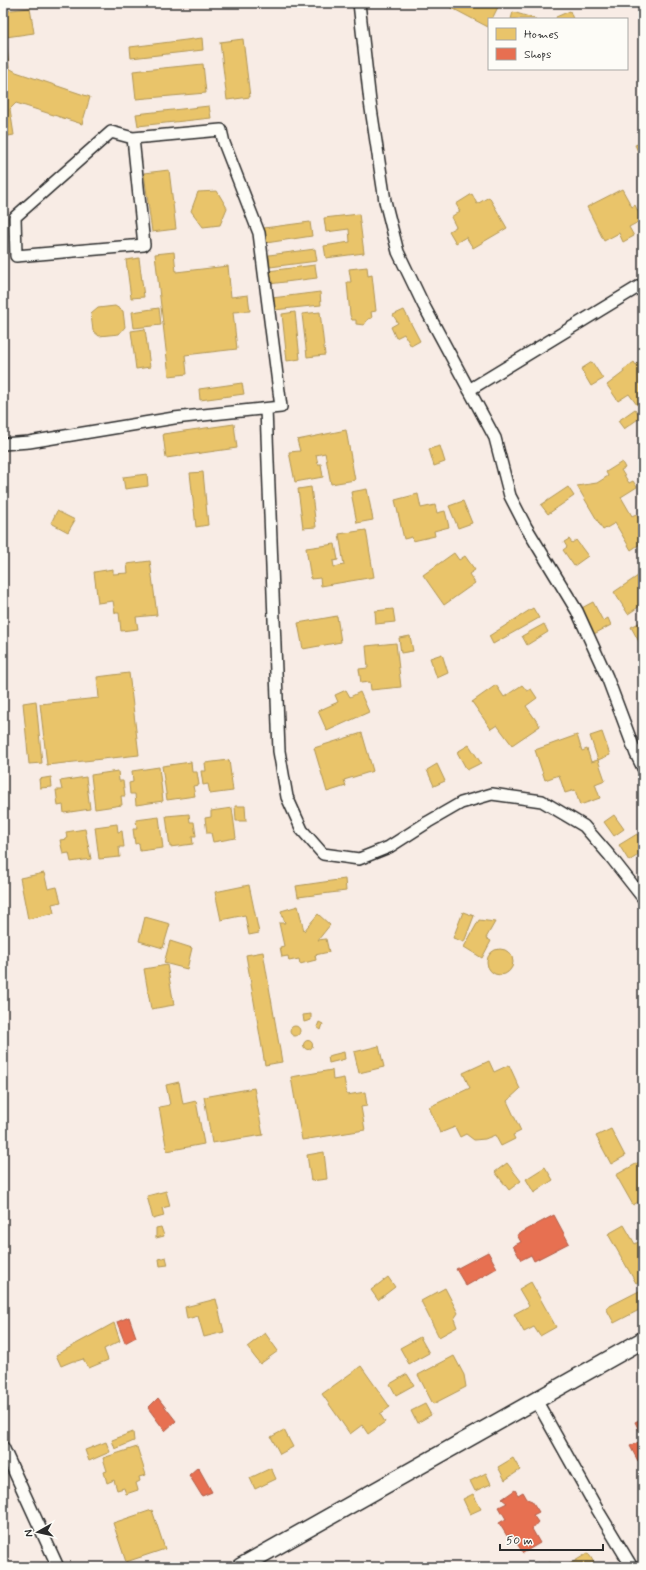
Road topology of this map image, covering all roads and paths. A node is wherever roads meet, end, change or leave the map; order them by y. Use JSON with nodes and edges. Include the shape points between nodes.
{"nodes":[{"id":1,"x":359,"y":3,"type":"edge"},
{"id":2,"x":133,"y":138,"type":"junction"},
{"id":3,"x":643,"y":284,"type":"edge"},
{"id":4,"x":469,"y":390,"type":"junction"},
{"id":5,"x":266,"y":409,"type":"junction"},
{"id":6,"x":3,"y":444,"type":"edge"},
{"id":7,"x":643,"y":768,"type":"edge"},
{"id":8,"x":643,"y":896,"type":"edge"},
{"id":9,"x":643,"y":1340,"type":"edge"},
{"id":10,"x":536,"y":1400,"type":"junction"},
{"id":11,"x":3,"y":1447,"type":"edge"},
{"id":12,"x":58,"y":1567,"type":"edge"},
{"id":13,"x":242,"y":1567,"type":"edge"},
{"id":14,"x":632,"y":1567,"type":"edge"}],
"edges":[{"from":1,"to":4,"type":"street","via":[[384,194],[398,252]]},
{"from":2,"to":2,"type":"street","via":[[144,245],[16,256],[15,217],[111,132]]},
{"from":2,"to":5,"type":"street","via":[[221,130],[259,233],[281,407]]},
{"from":3,"to":4,"type":"street"},
{"from":4,"to":7,"type":"street","via":[[496,438],[510,496],[577,611]]},
{"from":5,"to":6,"type":"street","via":[[174,418]]},
{"from":5,"to":8,"type":"street","via":[[279,752],[287,797],[302,830],[323,854],[359,860],[389,847],[461,804],[492,794],[542,801],[584,826]]},
{"from":9,"to":10,"type":"main road"},
{"from":10,"to":13,"type":"main road"},
{"from":10,"to":14,"type":"street"},
{"from":11,"to":12,"type":"street"}]}
